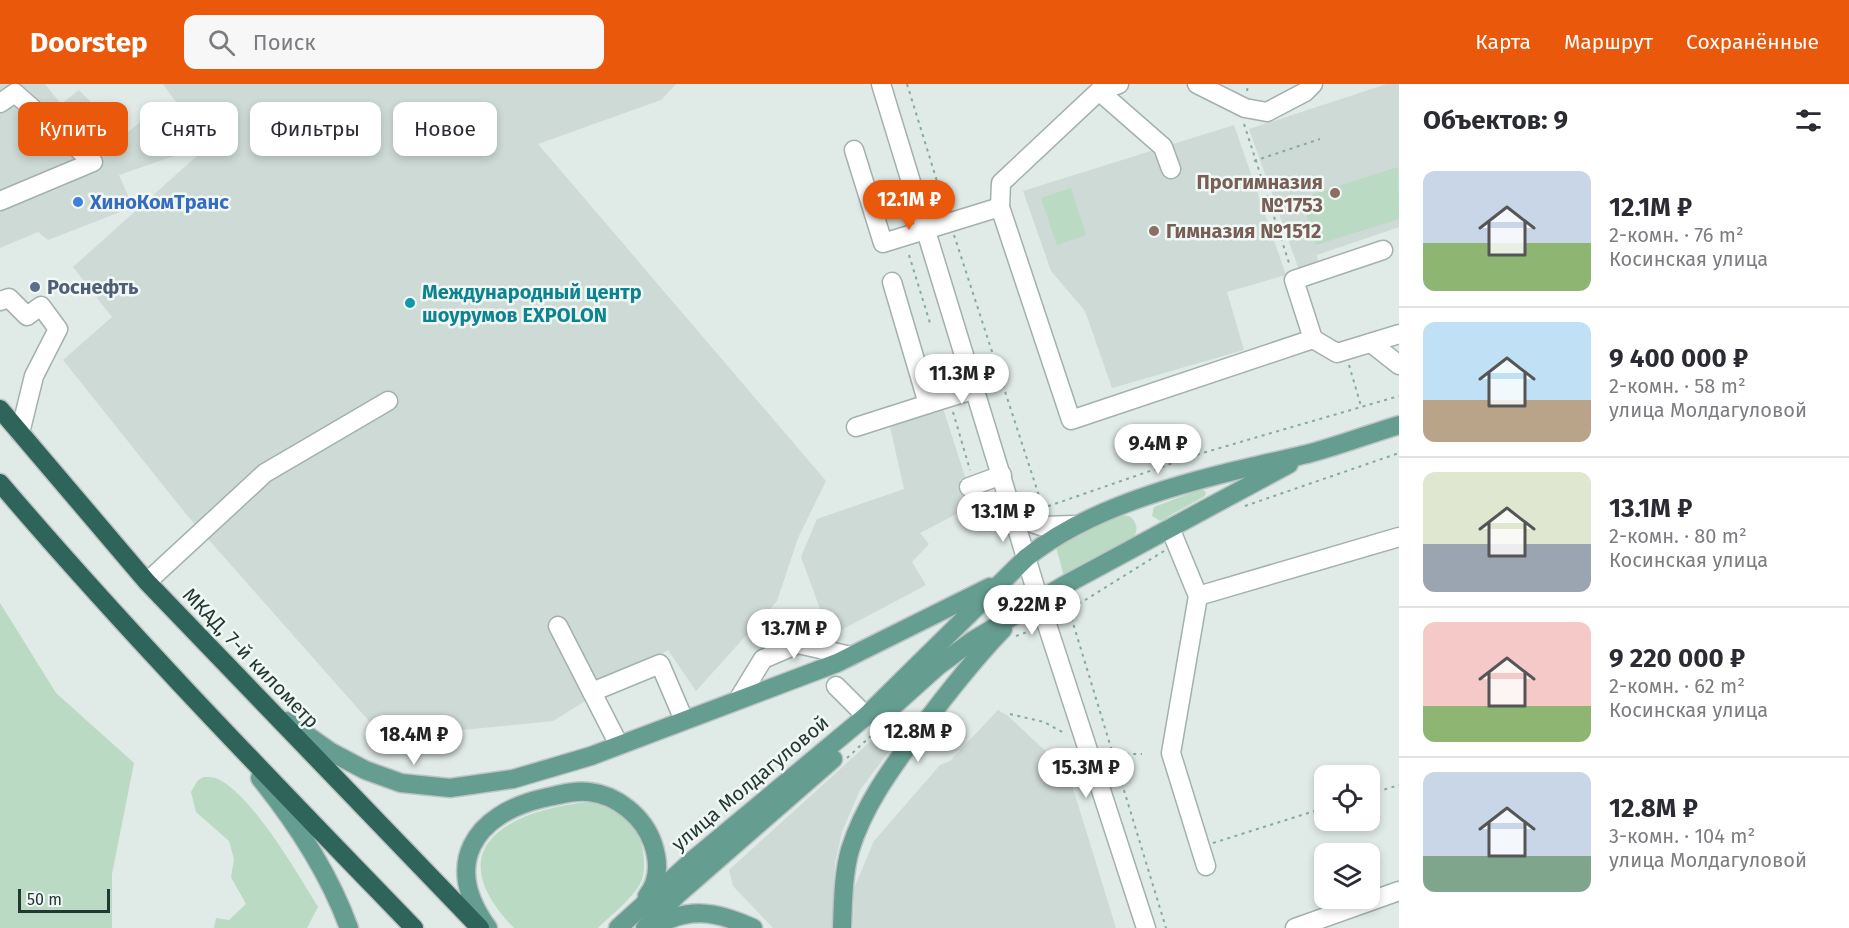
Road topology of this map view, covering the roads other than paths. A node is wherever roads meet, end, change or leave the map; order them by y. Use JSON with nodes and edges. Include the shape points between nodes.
{"nodes":[{"id":1,"x":882,"y":84,"type":"edge"},
{"id":2,"x":1119,"y":84,"type":"edge"},
{"id":3,"x":1197,"y":84,"type":"edge"},
{"id":4,"x":1313,"y":84,"type":"edge"},
{"id":5,"x":1099,"y":91,"type":"junction"},
{"id":6,"x":0,"y":104,"type":"edge"},
{"id":7,"x":854,"y":150,"type":"dead end"},
{"id":8,"x":1171,"y":169,"type":"dead end"},
{"id":9,"x":0,"y":201,"type":"edge"},
{"id":10,"x":1000,"y":207,"type":"junction"},
{"id":11,"x":927,"y":229,"type":"junction"},
{"id":12,"x":1383,"y":250,"type":"dead end"},
{"id":13,"x":891,"y":282,"type":"dead end"},
{"id":14,"x":0,"y":301,"type":"edge"},
{"id":15,"x":1399,"y":334,"type":"edge"},
{"id":16,"x":1313,"y":339,"type":"junction"},
{"id":17,"x":1371,"y":343,"type":"junction"},
{"id":18,"x":1399,"y":365,"type":"edge"},
{"id":19,"x":976,"y":389,"type":"junction"},
{"id":20,"x":388,"y":401,"type":"dead end"},
{"id":21,"x":928,"y":404,"type":"junction"},
{"id":22,"x":0,"y":409,"type":"edge"},
{"id":23,"x":1399,"y":425,"type":"edge"},
{"id":24,"x":856,"y":427,"type":"dead end"},
{"id":25,"x":20,"y":433,"type":"junction"},
{"id":26,"x":1309,"y":453,"type":"junction"},
{"id":27,"x":1002,"y":475,"type":"junction"},
{"id":28,"x":1213,"y":476,"type":"junction"},
{"id":29,"x":0,"y":483,"type":"edge"},
{"id":30,"x":971,"y":486,"type":"road end"},
{"id":31,"x":1222,"y":500,"type":"junction"},
{"id":32,"x":0,"y":502,"type":"edge"},
{"id":33,"x":1015,"y":517,"type":"junction"},
{"id":34,"x":1074,"y":525,"type":"junction"},
{"id":35,"x":1170,"y":528,"type":"junction"},
{"id":36,"x":1399,"y":537,"type":"edge"},
{"id":37,"x":1026,"y":558,"type":"junction"},
{"id":38,"x":73,"y":569,"type":"junction"},
{"id":39,"x":1005,"y":580,"type":"junction"},
{"id":40,"x":147,"y":582,"type":"junction"},
{"id":41,"x":1198,"y":596,"type":"junction"},
{"id":42,"x":1039,"y":600,"type":"junction"},
{"id":43,"x":1018,"y":613,"type":"junction"},
{"id":44,"x":558,"y":626,"type":"dead end"},
{"id":45,"x":851,"y":656,"type":"junction"},
{"id":46,"x":836,"y":686,"type":"dead end"},
{"id":47,"x":592,"y":692,"type":"junction"},
{"id":48,"x":252,"y":693,"type":"junction"},
{"id":49,"x":738,"y":700,"type":"junction"},
{"id":50,"x":866,"y":716,"type":"junction"},
{"id":51,"x":684,"y":720,"type":"junction"},
{"id":52,"x":218,"y":725,"type":"junction"},
{"id":53,"x":619,"y":745,"type":"junction"},
{"id":54,"x":1206,"y":866,"type":"dead end"},
{"id":55,"x":1399,"y":891,"type":"edge"},
{"id":56,"x":623,"y":923,"type":"edge"},
{"id":57,"x":349,"y":928,"type":"edge"},
{"id":58,"x":414,"y":928,"type":"edge"},
{"id":59,"x":480,"y":928,"type":"edge"},
{"id":60,"x":488,"y":928,"type":"edge"},
{"id":61,"x":645,"y":928,"type":"edge"},
{"id":62,"x":652,"y":928,"type":"edge"},
{"id":63,"x":753,"y":928,"type":"edge"},
{"id":64,"x":842,"y":928,"type":"edge"},
{"id":65,"x":1146,"y":928,"type":"edge"},
{"id":66,"x":1294,"y":928,"type":"edge"}],
"edges":[{"from":1,"to":11,"type":"street"},
{"from":2,"to":5,"type":"street"},
{"from":3,"to":4,"type":"street","via":[[1245,108],[1267,112]]},
{"from":5,"to":8,"type":"street","via":[[1163,147]]},
{"from":5,"to":10,"type":"street","via":[[1001,183]]},
{"from":6,"to":9,"type":"street","via":[[15,93],[93,162]]},
{"from":7,"to":11,"type":"street","via":[[883,243]]},
{"from":10,"to":11,"type":"street"},
{"from":10,"to":16,"type":"street","via":[[1071,420]]},
{"from":11,"to":19,"type":"street"},
{"from":12,"to":16,"type":"street","via":[[1294,280]]},
{"from":13,"to":21,"type":"street"},
{"from":14,"to":25,"type":"street","via":[[9,298],[27,316],[41,306],[58,329],[34,376]]},
{"from":15,"to":17,"type":"street"},
{"from":16,"to":17,"type":"street","via":[[1337,353]]},
{"from":17,"to":18,"type":"street"},
{"from":19,"to":21,"type":"street"},
{"from":19,"to":27,"type":"street"},
{"from":20,"to":40,"type":"street","via":[[265,473]]},
{"from":21,"to":24,"type":"street"},
{"from":22,"to":25,"type":"highway","name":"МКАД, 7-й километр"},
{"from":23,"to":26,"type":"main road","name":"улица Молдагуловой"},
{"from":25,"to":40,"type":"highway","name":"МКАД, 7-й километр"},
{"from":26,"to":28,"type":"main road","name":"улица Молдагуловой"},
{"from":26,"to":31,"type":"main road","name":"улица Молдагуловой"},
{"from":27,"to":30,"type":"street"},
{"from":27,"to":33,"type":"street"},
{"from":28,"to":31,"type":"street","via":[[1224,484]]},
{"from":28,"to":34,"type":"main road","name":"улица Молдагуловой"},
{"from":29,"to":38,"type":"highway"},
{"from":31,"to":35,"type":"main road","name":"улица Молдагуловой"},
{"from":32,"to":38,"type":"highway"},
{"from":33,"to":34,"type":"street","via":[[1041,526]]},
{"from":33,"to":37,"type":"street"},
{"from":34,"to":37,"type":"main road","name":"улица Молдагуловой"},
{"from":35,"to":41,"type":"street"},
{"from":35,"to":42,"type":"main road","name":"улица Молдагуловой"},
{"from":36,"to":41,"type":"street"},
{"from":37,"to":39,"type":"main road","name":"улица Молдагуловой"},
{"from":37,"to":42,"type":"street"},
{"from":38,"to":52,"type":"highway"},
{"from":39,"to":45,"type":"main road"},
{"from":39,"to":50,"type":"main road","name":"улица Молдагуловой"},
{"from":40,"to":48,"type":"highway","name":"МКАД, 7-й километр"},
{"from":41,"to":54,"type":"street","via":[[1171,753]]},
{"from":42,"to":43,"type":"main road","name":"улица Молдагуловой"},
{"from":42,"to":65,"type":"street"},
{"from":43,"to":61,"type":"main road","name":"улица Молдагуловой","via":[[938,666],[677,895]]},
{"from":43,"to":64,"type":"main road","via":[[970,664],[882,781],[843,857]]},
{"from":44,"to":47,"type":"street"},
{"from":45,"to":49,"type":"main road"},
{"from":45,"to":49,"type":"street","via":[[798,644],[763,659]]},
{"from":46,"to":50,"type":"street"},
{"from":47,"to":51,"type":"street","via":[[660,664]]},
{"from":47,"to":53,"type":"street"},
{"from":48,"to":53,"type":"main road","via":[[331,752],[364,770],[401,783],[450,788],[513,778]]},
{"from":48,"to":59,"type":"highway","name":"МКАД, 7-й километр"},
{"from":49,"to":51,"type":"main road"},
{"from":50,"to":56,"type":"main road","name":"улица Молдагуловой"},
{"from":51,"to":53,"type":"main road"},
{"from":52,"to":57,"type":"main road","via":[[299,829],[327,877]]},
{"from":52,"to":58,"type":"highway"},
{"from":55,"to":66,"type":"street"},
{"from":56,"to":60,"type":"main road","via":[[651,891],[657,874],[657,856],[639,819],[626,807],[589,792],[567,793],[510,809],[491,819],[478,834],[468,850],[465,869],[470,891]]},
{"from":62,"to":63,"type":"main road","via":[[666,919],[706,912]]}]}
